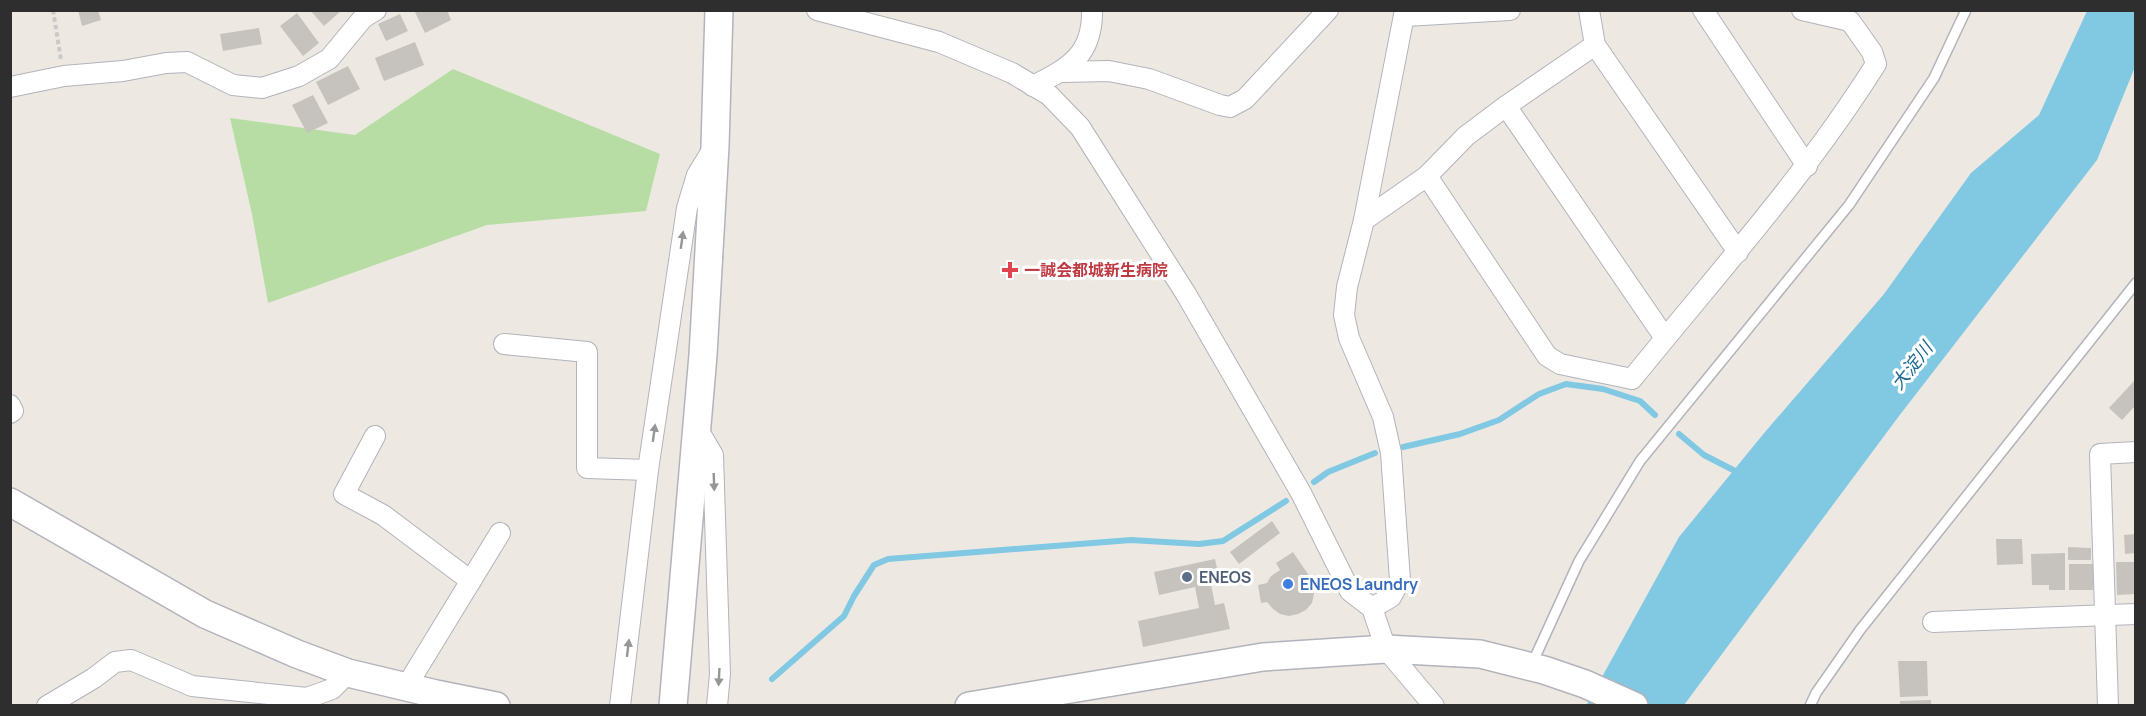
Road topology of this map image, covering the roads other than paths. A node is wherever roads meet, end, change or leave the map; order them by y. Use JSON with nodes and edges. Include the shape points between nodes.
{"nodes":[{"id":1,"x":375,"y":10,"type":"edge"},
{"id":2,"x":719,"y":10,"type":"edge"},
{"id":3,"x":816,"y":10,"type":"edge"},
{"id":4,"x":1092,"y":10,"type":"edge"},
{"id":5,"x":1328,"y":10,"type":"edge"},
{"id":6,"x":1510,"y":10,"type":"edge"},
{"id":7,"x":1589,"y":10,"type":"edge"},
{"id":8,"x":1703,"y":10,"type":"edge"},
{"id":9,"x":1802,"y":10,"type":"edge"},
{"id":10,"x":1966,"y":10,"type":"edge"},
{"id":11,"x":1405,"y":13,"type":"edge"},
{"id":12,"x":1595,"y":45,"type":"junction"},
{"id":13,"x":1062,"y":72,"type":"junction"},
{"id":14,"x":1033,"y":86,"type":"junction"},
{"id":15,"x":10,"y":87,"type":"edge"},
{"id":16,"x":1506,"y":106,"type":"junction"},
{"id":17,"x":715,"y":146,"type":"junction"},
{"id":18,"x":1807,"y":166,"type":"junction"},
{"id":19,"x":1427,"y":176,"type":"junction"},
{"id":20,"x":1364,"y":219,"type":"junction"},
{"id":21,"x":1738,"y":252,"type":"junction"},
{"id":22,"x":2136,"y":283,"type":"edge"},
{"id":23,"x":1665,"y":338,"type":"junction"},
{"id":24,"x":504,"y":344,"type":"dead end"},
{"id":25,"x":10,"y":405,"type":"edge"},
{"id":26,"x":10,"y":413,"type":"edge"},
{"id":27,"x":697,"y":428,"type":"junction"},
{"id":28,"x":375,"y":436,"type":"dead end"},
{"id":29,"x":2136,"y":452,"type":"edge"},
{"id":30,"x":648,"y":470,"type":"junction"},
{"id":31,"x":10,"y":502,"type":"edge"},
{"id":32,"x":500,"y":533,"type":"dead end"},
{"id":33,"x":471,"y":581,"type":"junction"},
{"id":34,"x":1372,"y":608,"type":"junction"},
{"id":35,"x":2136,"y":615,"type":"edge"},
{"id":36,"x":2104,"y":616,"type":"junction"},
{"id":37,"x":1933,"y":622,"type":"dead end"},
{"id":38,"x":1386,"y":649,"type":"junction"},
{"id":39,"x":1537,"y":669,"type":"junction"},
{"id":40,"x":348,"y":673,"type":"junction"},
{"id":41,"x":406,"y":687,"type":"junction"},
{"id":42,"x":47,"y":705,"type":"edge"},
{"id":43,"x":496,"y":705,"type":"edge"},
{"id":44,"x":620,"y":705,"type":"edge"},
{"id":45,"x":673,"y":705,"type":"edge"},
{"id":46,"x":717,"y":705,"type":"edge"},
{"id":47,"x":969,"y":705,"type":"edge"},
{"id":48,"x":1434,"y":705,"type":"edge"},
{"id":49,"x":1634,"y":705,"type":"edge"},
{"id":50,"x":1810,"y":705,"type":"edge"},
{"id":51,"x":2108,"y":705,"type":"edge"}],
"edges":[{"from":1,"to":15,"type":"street","via":[[363,18],[328,59],[299,76],[262,88],[233,85],[187,62],[64,76]]},
{"from":2,"to":17,"type":"street"},
{"from":3,"to":14,"type":"street","via":[[939,42]]},
{"from":4,"to":13,"type":"street","via":[[1086,47]]},
{"from":5,"to":13,"type":"street","via":[[1245,99],[1230,106],[1149,79],[1109,71]]},
{"from":6,"to":11,"type":"street"},
{"from":7,"to":12,"type":"street"},
{"from":8,"to":18,"type":"street"},
{"from":9,"to":18,"type":"street","via":[[1850,21],[1876,64]]},
{"from":10,"to":39,"type":"lane","via":[[1934,78],[1850,205],[1640,461],[1579,561]]},
{"from":11,"to":20,"type":"street"},
{"from":12,"to":16,"type":"street"},
{"from":12,"to":21,"type":"street"},
{"from":13,"to":14,"type":"street"},
{"from":14,"to":34,"type":"street","via":[[1049,95],[1080,127],[1301,493],[1350,591]]},
{"from":16,"to":19,"type":"street","via":[[1466,136]]},
{"from":16,"to":23,"type":"street"},
{"from":17,"to":27,"type":"street"},
{"from":30,"to":17,"type":"street","one_way":true,"via":[[687,208],[697,175]]},
{"from":18,"to":21,"type":"street"},
{"from":19,"to":20,"type":"street"},
{"from":19,"to":23,"type":"street","via":[[1547,356],[1560,364],[1632,379]]},
{"from":20,"to":34,"type":"street","via":[[1344,315],[1349,338],[1383,417],[1391,453],[1400,580],[1391,597]]},
{"from":21,"to":23,"type":"street"},
{"from":22,"to":50,"type":"lane","via":[[1860,630]]},
{"from":24,"to":30,"type":"street","via":[[587,352],[587,468]]},
{"from":25,"to":26,"type":"street"},
{"from":27,"to":45,"type":"street"},
{"from":27,"to":46,"type":"street","one_way":true,"via":[[713,455],[720,674]]},
{"from":28,"to":33,"type":"street","via":[[344,494],[383,515]]},
{"from":29,"to":36,"type":"street","via":[[2100,454]]},
{"from":44,"to":30,"type":"street","one_way":true},
{"from":31,"to":40,"type":"street","via":[[205,614]]},
{"from":32,"to":33,"type":"street"},
{"from":33,"to":41,"type":"street"},
{"from":34,"to":38,"type":"street"},
{"from":35,"to":36,"type":"street"},
{"from":36,"to":37,"type":"street"},
{"from":36,"to":51,"type":"street"},
{"from":38,"to":39,"type":"street","via":[[1480,654]]},
{"from":38,"to":47,"type":"street","via":[[1263,657]]},
{"from":38,"to":48,"type":"street"},
{"from":39,"to":49,"type":"street"},
{"from":40,"to":41,"type":"street"},
{"from":40,"to":42,"type":"street","via":[[332,689],[307,698],[192,686],[131,660],[115,662]]},
{"from":41,"to":43,"type":"street"}]}
